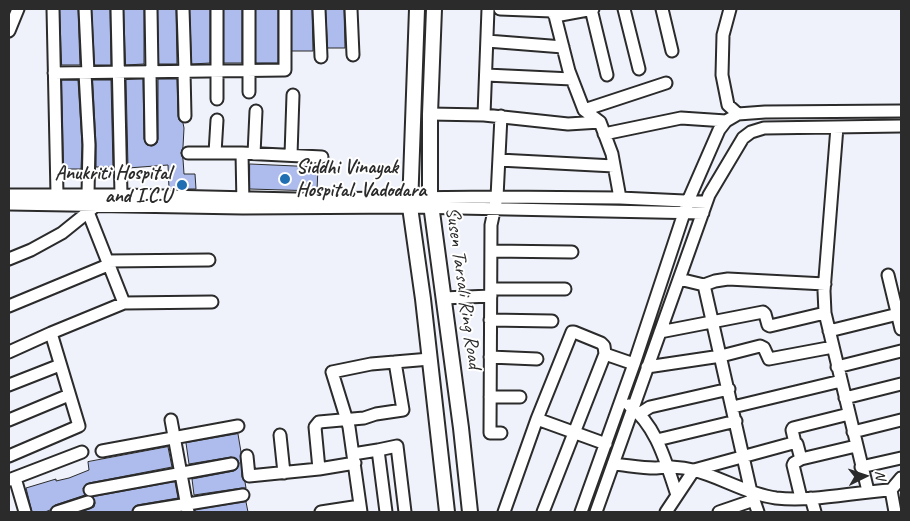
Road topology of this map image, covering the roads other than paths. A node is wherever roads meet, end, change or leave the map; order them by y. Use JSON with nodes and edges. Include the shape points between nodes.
{"nodes":[{"id":1,"x":9,"y":9,"type":"edge"},
{"id":2,"x":18,"y":9,"type":"edge"},
{"id":3,"x":53,"y":9,"type":"edge"},
{"id":4,"x":85,"y":9,"type":"edge"},
{"id":5,"x":117,"y":9,"type":"edge"},
{"id":6,"x":151,"y":9,"type":"edge"},
{"id":7,"x":183,"y":9,"type":"edge"},
{"id":8,"x":217,"y":9,"type":"edge"},
{"id":9,"x":248,"y":9,"type":"edge"},
{"id":10,"x":285,"y":9,"type":"edge"},
{"id":11,"x":319,"y":9,"type":"edge"},
{"id":12,"x":351,"y":9,"type":"edge"},
{"id":13,"x":417,"y":9,"type":"edge"},
{"id":14,"x":434,"y":9,"type":"edge"},
{"id":15,"x":488,"y":9,"type":"edge"},
{"id":16,"x":500,"y":9,"type":"edge"},
{"id":17,"x":587,"y":9,"type":"edge"},
{"id":18,"x":624,"y":9,"type":"edge"},
{"id":19,"x":662,"y":9,"type":"edge"},
{"id":20,"x":730,"y":9,"type":"edge"},
{"id":21,"x":553,"y":12,"type":"edge"},
{"id":22,"x":9,"y":31,"type":"edge"},
{"id":23,"x":487,"y":41,"type":"junction"},
{"id":24,"x":563,"y":47,"type":"junction"},
{"id":25,"x":672,"y":52,"type":"dead end"},
{"id":26,"x":353,"y":54,"type":"dead end"},
{"id":27,"x":320,"y":57,"type":"dead end"},
{"id":28,"x":639,"y":69,"type":"dead end"},
{"id":29,"x":250,"y":70,"type":"junction"},
{"id":30,"x":184,"y":71,"type":"junction"},
{"id":31,"x":218,"y":71,"type":"junction"},
{"id":32,"x":119,"y":72,"type":"junction"},
{"id":33,"x":151,"y":72,"type":"junction"},
{"id":34,"x":86,"y":73,"type":"junction"},
{"id":35,"x":54,"y":74,"type":"junction"},
{"id":36,"x":486,"y":75,"type":"junction"},
{"id":37,"x":607,"y":75,"type":"dead end"},
{"id":38,"x":572,"y":79,"type":"junction"},
{"id":39,"x":666,"y":83,"type":"dead end"},
{"id":40,"x":249,"y":92,"type":"dead end"},
{"id":41,"x":293,"y":95,"type":"dead end"},
{"id":42,"x":217,"y":99,"type":"dead end"},
{"id":43,"x":584,"y":110,"type":"junction"},
{"id":44,"x":901,"y":111,"type":"edge"},
{"id":45,"x":256,"y":112,"type":"dead end"},
{"id":46,"x":430,"y":114,"type":"junction"},
{"id":47,"x":738,"y":114,"type":"junction"},
{"id":48,"x":484,"y":115,"type":"junction"},
{"id":49,"x":185,"y":116,"type":"dead end"},
{"id":50,"x":500,"y":116,"type":"junction"},
{"id":51,"x":218,"y":120,"type":"dead end"},
{"id":52,"x":726,"y":121,"type":"junction"},
{"id":53,"x":600,"y":122,"type":"junction"},
{"id":54,"x":901,"y":126,"type":"edge"},
{"id":55,"x":837,"y":127,"type":"junction"},
{"id":56,"x":604,"y":134,"type":"junction"},
{"id":57,"x":151,"y":139,"type":"dead end"},
{"id":58,"x":188,"y":153,"type":"dead end"},
{"id":59,"x":215,"y":153,"type":"junction"},
{"id":60,"x":248,"y":154,"type":"junction"},
{"id":61,"x":291,"y":155,"type":"junction"},
{"id":62,"x":322,"y":156,"type":"dead end"},
{"id":63,"x":499,"y":160,"type":"junction"},
{"id":64,"x":614,"y":166,"type":"junction"},
{"id":65,"x":57,"y":194,"type":"junction"},
{"id":66,"x":88,"y":194,"type":"junction"},
{"id":67,"x":9,"y":195,"type":"edge"},
{"id":68,"x":121,"y":195,"type":"junction"},
{"id":69,"x":497,"y":197,"type":"junction"},
{"id":70,"x":620,"y":198,"type":"junction"},
{"id":71,"x":410,"y":202,"type":"junction"},
{"id":72,"x":243,"y":203,"type":"junction"},
{"id":73,"x":431,"y":203,"type":"junction"},
{"id":74,"x":9,"y":204,"type":"edge"},
{"id":75,"x":96,"y":204,"type":"junction"},
{"id":76,"x":687,"y":207,"type":"junction"},
{"id":77,"x":704,"y":208,"type":"junction"},
{"id":78,"x":495,"y":209,"type":"junction"},
{"id":79,"x":491,"y":251,"type":"junction"},
{"id":80,"x":572,"y":252,"type":"dead end"},
{"id":81,"x":9,"y":259,"type":"edge"},
{"id":82,"x":210,"y":260,"type":"dead end"},
{"id":83,"x":108,"y":263,"type":"junction"},
{"id":84,"x":888,"y":275,"type":"dead end"},
{"id":85,"x":679,"y":279,"type":"junction"},
{"id":86,"x":825,"y":284,"type":"junction"},
{"id":87,"x":704,"y":285,"type":"junction"},
{"id":88,"x":565,"y":289,"type":"dead end"},
{"id":89,"x":491,"y":292,"type":"junction"},
{"id":90,"x":443,"y":298,"type":"junction"},
{"id":91,"x":898,"y":299,"type":"edge"},
{"id":92,"x":212,"y":302,"type":"dead end"},
{"id":93,"x":124,"y":303,"type":"junction"},
{"id":94,"x":9,"y":306,"type":"edge"},
{"id":95,"x":825,"y":313,"type":"junction"},
{"id":96,"x":898,"y":314,"type":"junction"},
{"id":97,"x":490,"y":320,"type":"junction"},
{"id":98,"x":552,"y":321,"type":"dead end"},
{"id":99,"x":713,"y":322,"type":"junction"},
{"id":100,"x":768,"y":325,"type":"junction"},
{"id":101,"x":901,"y":328,"type":"edge"},
{"id":102,"x":660,"y":332,"type":"junction"},
{"id":103,"x":829,"y":332,"type":"junction"},
{"id":104,"x":51,"y":333,"type":"junction"},
{"id":105,"x":762,"y":346,"type":"junction"},
{"id":106,"x":833,"y":347,"type":"junction"},
{"id":107,"x":901,"y":351,"type":"edge"},
{"id":108,"x":9,"y":352,"type":"edge"},
{"id":109,"x":605,"y":354,"type":"junction"},
{"id":110,"x":721,"y":356,"type":"junction"},
{"id":111,"x":490,"y":357,"type":"junction"},
{"id":112,"x":430,"y":359,"type":"junction"},
{"id":113,"x":537,"y":359,"type":"dead end"},
{"id":114,"x":395,"y":362,"type":"junction"},
{"id":115,"x":634,"y":364,"type":"junction"},
{"id":116,"x":60,"y":365,"type":"junction"},
{"id":117,"x":647,"y":367,"type":"junction"},
{"id":118,"x":837,"y":367,"type":"junction"},
{"id":119,"x":841,"y":381,"type":"junction"},
{"id":120,"x":901,"y":384,"type":"edge"},
{"id":121,"x":9,"y":385,"type":"edge"},
{"id":122,"x":729,"y":389,"type":"junction"},
{"id":123,"x":69,"y":395,"type":"junction"},
{"id":124,"x":490,"y":397,"type":"junction"},
{"id":125,"x":520,"y":397,"type":"dead end"},
{"id":126,"x":845,"y":398,"type":"junction"},
{"id":127,"x":622,"y":399,"type":"junction"},
{"id":128,"x":733,"y":407,"type":"junction"},
{"id":129,"x":636,"y":411,"type":"junction"},
{"id":130,"x":849,"y":414,"type":"junction"},
{"id":131,"x":537,"y":419,"type":"junction"},
{"id":132,"x":9,"y":420,"type":"edge"},
{"id":133,"x":171,"y":420,"type":"dead end"},
{"id":134,"x":346,"y":420,"type":"junction"},
{"id":135,"x":901,"y":420,"type":"edge"},
{"id":136,"x":736,"y":421,"type":"junction"},
{"id":137,"x":238,"y":426,"type":"dead end"},
{"id":138,"x":853,"y":432,"type":"junction"},
{"id":139,"x":501,"y":433,"type":"dead end"},
{"id":140,"x":574,"y":434,"type":"junction"},
{"id":141,"x":280,"y":435,"type":"dead end"},
{"id":142,"x":174,"y":437,"type":"junction"},
{"id":143,"x":657,"y":440,"type":"junction"},
{"id":144,"x":795,"y":443,"type":"junction"},
{"id":145,"x":606,"y":444,"type":"junction"},
{"id":146,"x":856,"y":446,"type":"junction"},
{"id":147,"x":378,"y":450,"type":"junction"},
{"id":148,"x":102,"y":451,"type":"dead end"},
{"id":149,"x":82,"y":452,"type":"dead end"},
{"id":150,"x":9,"y":456,"type":"edge"},
{"id":151,"x":247,"y":456,"type":"dead end"},
{"id":152,"x":744,"y":457,"type":"junction"},
{"id":153,"x":354,"y":458,"type":"junction"},
{"id":154,"x":901,"y":458,"type":"edge"},
{"id":155,"x":801,"y":459,"type":"junction"},
{"id":156,"x":232,"y":464,"type":"dead end"},
{"id":157,"x":613,"y":464,"type":"junction"},
{"id":158,"x":667,"y":466,"type":"junction"},
{"id":159,"x":862,"y":467,"type":"junction"},
{"id":160,"x":319,"y":469,"type":"junction"},
{"id":161,"x":694,"y":470,"type":"junction"},
{"id":162,"x":181,"y":473,"type":"junction"},
{"id":163,"x":284,"y":473,"type":"junction"},
{"id":164,"x":12,"y":479,"type":"edge"},
{"id":165,"x":898,"y":483,"type":"edge"},
{"id":166,"x":868,"y":491,"type":"junction"},
{"id":167,"x":244,"y":495,"type":"dead end"},
{"id":168,"x":677,"y":495,"type":"junction"},
{"id":169,"x":752,"y":496,"type":"junction"},
{"id":170,"x":806,"y":498,"type":"junction"},
{"id":171,"x":187,"y":508,"type":"edge"},
{"id":172,"x":360,"y":509,"type":"edge"},
{"id":173,"x":901,"y":510,"type":"edge"},
{"id":174,"x":333,"y":511,"type":"edge"},
{"id":175,"x":25,"y":512,"type":"edge"},
{"id":176,"x":57,"y":512,"type":"edge"},
{"id":177,"x":139,"y":512,"type":"edge"},
{"id":178,"x":321,"y":512,"type":"edge"},
{"id":179,"x":386,"y":512,"type":"edge"},
{"id":180,"x":405,"y":512,"type":"edge"},
{"id":181,"x":447,"y":512,"type":"edge"},
{"id":182,"x":470,"y":512,"type":"edge"},
{"id":183,"x":504,"y":512,"type":"edge"},
{"id":184,"x":543,"y":512,"type":"edge"},
{"id":185,"x":581,"y":512,"type":"edge"},
{"id":186,"x":596,"y":512,"type":"edge"},
{"id":187,"x":666,"y":512,"type":"edge"},
{"id":188,"x":719,"y":512,"type":"edge"},
{"id":189,"x":758,"y":512,"type":"edge"},
{"id":190,"x":815,"y":512,"type":"edge"},
{"id":191,"x":895,"y":512,"type":"edge"}],
"edges":[{"from":1,"to":2,"type":"street"},
{"from":2,"to":22,"type":"street"},
{"from":3,"to":35,"type":"street"},
{"from":4,"to":34,"type":"street"},
{"from":5,"to":32,"type":"street"},
{"from":6,"to":33,"type":"street"},
{"from":7,"to":30,"type":"street"},
{"from":8,"to":31,"type":"street"},
{"from":9,"to":29,"type":"street"},
{"from":10,"to":29,"type":"street","via":[[285,70]]},
{"from":11,"to":27,"type":"street"},
{"from":12,"to":26,"type":"street"},
{"from":13,"to":71,"type":"main road","name":"Susen Tarsali Ring Road"},
{"from":14,"to":46,"type":"main road","name":"Susen Tarsali Ring Road"},
{"from":15,"to":23,"type":"street"},
{"from":16,"to":21,"type":"street"},
{"from":17,"to":21,"type":"street"},
{"from":17,"to":37,"type":"street"},
{"from":18,"to":28,"type":"street"},
{"from":19,"to":25,"type":"street"},
{"from":20,"to":47,"type":"street","via":[[723,35],[722,75],[728,105]]},
{"from":21,"to":24,"type":"street"},
{"from":23,"to":24,"type":"street"},
{"from":23,"to":36,"type":"street"},
{"from":24,"to":38,"type":"street"},
{"from":29,"to":31,"type":"street"},
{"from":29,"to":40,"type":"street"},
{"from":30,"to":31,"type":"street"},
{"from":30,"to":33,"type":"street"},
{"from":30,"to":49,"type":"street"},
{"from":31,"to":42,"type":"street"},
{"from":32,"to":33,"type":"street"},
{"from":32,"to":34,"type":"street"},
{"from":32,"to":68,"type":"street"},
{"from":33,"to":57,"type":"street"},
{"from":34,"to":35,"type":"street"},
{"from":34,"to":66,"type":"street"},
{"from":35,"to":65,"type":"street"},
{"from":36,"to":38,"type":"street"},
{"from":36,"to":48,"type":"street"},
{"from":38,"to":43,"type":"street"},
{"from":39,"to":43,"type":"street"},
{"from":41,"to":61,"type":"street"},
{"from":43,"to":53,"type":"street"},
{"from":44,"to":47,"type":"street"},
{"from":45,"to":60,"type":"street"},
{"from":46,"to":48,"type":"street"},
{"from":46,"to":73,"type":"main road","name":"Susen Tarsali Ring Road"},
{"from":47,"to":52,"type":"street"},
{"from":48,"to":50,"type":"street"},
{"from":50,"to":53,"type":"street","via":[[568,124]]},
{"from":50,"to":63,"type":"street"},
{"from":51,"to":59,"type":"street"},
{"from":52,"to":56,"type":"street","via":[[681,118]]},
{"from":52,"to":76,"type":"street","via":[[719,130]]},
{"from":53,"to":56,"type":"street"},
{"from":54,"to":55,"type":"street"},
{"from":55,"to":77,"type":"street","via":[[764,128],[752,132],[736,148]]},
{"from":55,"to":86,"type":"street"},
{"from":56,"to":64,"type":"street"},
{"from":58,"to":59,"type":"street"},
{"from":59,"to":60,"type":"street"},
{"from":60,"to":61,"type":"street"},
{"from":60,"to":72,"type":"street"},
{"from":61,"to":62,"type":"street"},
{"from":63,"to":64,"type":"street"},
{"from":63,"to":69,"type":"street"},
{"from":64,"to":70,"type":"street"},
{"from":65,"to":66,"type":"street"},
{"from":65,"to":67,"type":"street"},
{"from":66,"to":75,"type":"street"},
{"from":68,"to":72,"type":"street"},
{"from":68,"to":75,"type":"street"},
{"from":69,"to":70,"type":"street"},
{"from":69,"to":73,"type":"street"},
{"from":69,"to":78,"type":"street"},
{"from":70,"to":76,"type":"street"},
{"from":71,"to":72,"type":"street"},
{"from":71,"to":73,"type":"street"},
{"from":71,"to":112,"type":"main road","name":"Susen Tarsali Ring Road"},
{"from":72,"to":75,"type":"street"},
{"from":73,"to":78,"type":"street"},
{"from":73,"to":90,"type":"main road","name":"Susen Tarsali Ring Road"},
{"from":74,"to":75,"type":"street"},
{"from":75,"to":81,"type":"street","via":[[62,233]]},
{"from":75,"to":83,"type":"street"},
{"from":76,"to":77,"type":"street"},
{"from":76,"to":78,"type":"street"},
{"from":76,"to":115,"type":"street"},
{"from":77,"to":85,"type":"street"},
{"from":78,"to":79,"type":"street"},
{"from":79,"to":80,"type":"street"},
{"from":79,"to":89,"type":"street"},
{"from":82,"to":83,"type":"street"},
{"from":83,"to":93,"type":"street"},
{"from":83,"to":94,"type":"street"},
{"from":84,"to":91,"type":"street"},
{"from":85,"to":87,"type":"street"},
{"from":85,"to":102,"type":"street"},
{"from":86,"to":87,"type":"street","via":[[728,279]]},
{"from":86,"to":95,"type":"street"},
{"from":87,"to":99,"type":"street"},
{"from":88,"to":89,"type":"street"},
{"from":89,"to":90,"type":"street"},
{"from":89,"to":97,"type":"street"},
{"from":90,"to":182,"type":"main road","name":"Susen Tarsali Ring Road"},
{"from":91,"to":96,"type":"street"},
{"from":92,"to":93,"type":"street"},
{"from":93,"to":104,"type":"street"},
{"from":95,"to":100,"type":"street"},
{"from":95,"to":103,"type":"street"},
{"from":96,"to":101,"type":"street"},
{"from":96,"to":103,"type":"street"},
{"from":97,"to":98,"type":"street"},
{"from":97,"to":111,"type":"street"},
{"from":99,"to":100,"type":"street","via":[[763,312]]},
{"from":99,"to":102,"type":"street"},
{"from":99,"to":110,"type":"street"},
{"from":100,"to":105,"type":"street"},
{"from":102,"to":117,"type":"street"},
{"from":103,"to":106,"type":"street"},
{"from":104,"to":108,"type":"street"},
{"from":104,"to":116,"type":"street"},
{"from":105,"to":106,"type":"street","via":[[769,359]]},
{"from":105,"to":110,"type":"street"},
{"from":106,"to":118,"type":"street"},
{"from":107,"to":118,"type":"street"},
{"from":109,"to":115,"type":"street"},
{"from":109,"to":131,"type":"street","via":[[601,343],[572,332]]},
{"from":109,"to":140,"type":"street"},
{"from":110,"to":117,"type":"street"},
{"from":110,"to":122,"type":"street"},
{"from":111,"to":113,"type":"street"},
{"from":111,"to":124,"type":"street"},
{"from":112,"to":114,"type":"street"},
{"from":112,"to":181,"type":"main road","name":"Susen Tarsali Ring Road"},
{"from":114,"to":134,"type":"street","via":[[403,410]]},
{"from":114,"to":134,"type":"street","via":[[332,372]]},
{"from":115,"to":127,"type":"street"},
{"from":116,"to":121,"type":"street"},
{"from":116,"to":123,"type":"street"},
{"from":117,"to":129,"type":"street"},
{"from":118,"to":119,"type":"street"},
{"from":119,"to":126,"type":"street"},
{"from":119,"to":128,"type":"street"},
{"from":120,"to":126,"type":"street"},
{"from":122,"to":128,"type":"street"},
{"from":122,"to":129,"type":"street"},
{"from":123,"to":132,"type":"street"},
{"from":123,"to":150,"type":"street","via":[[79,423],[77,428]]},
{"from":124,"to":125,"type":"street"},
{"from":124,"to":139,"type":"street","via":[[490,433]]},
{"from":126,"to":130,"type":"street"},
{"from":127,"to":129,"type":"street"},
{"from":127,"to":145,"type":"street"},
{"from":128,"to":136,"type":"street"},
{"from":129,"to":143,"type":"street"},
{"from":129,"to":157,"type":"street"},
{"from":130,"to":138,"type":"street"},
{"from":130,"to":144,"type":"street","via":[[793,428]]},
{"from":131,"to":140,"type":"street"},
{"from":131,"to":183,"type":"street"},
{"from":133,"to":142,"type":"street"},
{"from":134,"to":153,"type":"street"},
{"from":134,"to":160,"type":"street","via":[[316,424]]},
{"from":135,"to":138,"type":"street"},
{"from":136,"to":143,"type":"street"},
{"from":136,"to":152,"type":"street"},
{"from":137,"to":142,"type":"street"},
{"from":138,"to":146,"type":"street"},
{"from":140,"to":145,"type":"street"},
{"from":140,"to":184,"type":"street"},
{"from":141,"to":163,"type":"street"},
{"from":142,"to":148,"type":"street"},
{"from":142,"to":162,"type":"street"},
{"from":143,"to":158,"type":"street"},
{"from":144,"to":152,"type":"street"},
{"from":144,"to":155,"type":"street"},
{"from":145,"to":185,"type":"street"},
{"from":146,"to":155,"type":"street"},
{"from":146,"to":159,"type":"street"},
{"from":147,"to":153,"type":"street"},
{"from":147,"to":179,"type":"street"},
{"from":147,"to":180,"type":"street","via":[[397,446]]},
{"from":149,"to":164,"type":"street"},
{"from":151,"to":163,"type":"street","via":[[249,476]]},
{"from":152,"to":161,"type":"street"},
{"from":152,"to":169,"type":"street"},
{"from":153,"to":160,"type":"street"},
{"from":153,"to":172,"type":"street"},
{"from":154,"to":159,"type":"street"},
{"from":155,"to":170,"type":"street","via":[[793,465]]},
{"from":156,"to":162,"type":"street"},
{"from":157,"to":158,"type":"street"},
{"from":157,"to":186,"type":"street"},
{"from":158,"to":161,"type":"street"},
{"from":158,"to":168,"type":"street"},
{"from":159,"to":166,"type":"street"},
{"from":160,"to":163,"type":"street"},
{"from":161,"to":168,"type":"street"},
{"from":161,"to":169,"type":"street"},
{"from":162,"to":171,"type":"street"},
{"from":162,"to":176,"type":"street","via":[[89,496]]},
{"from":164,"to":175,"type":"street"},
{"from":165,"to":166,"type":"street"},
{"from":165,"to":191,"type":"street"},
{"from":166,"to":170,"type":"street"},
{"from":167,"to":171,"type":"street"},
{"from":168,"to":187,"type":"street"},
{"from":169,"to":170,"type":"street"},
{"from":169,"to":188,"type":"street"},
{"from":169,"to":189,"type":"street"},
{"from":170,"to":190,"type":"street"},
{"from":171,"to":177,"type":"street"},
{"from":172,"to":174,"type":"street"},
{"from":173,"to":191,"type":"street"},
{"from":174,"to":178,"type":"street"}]}
